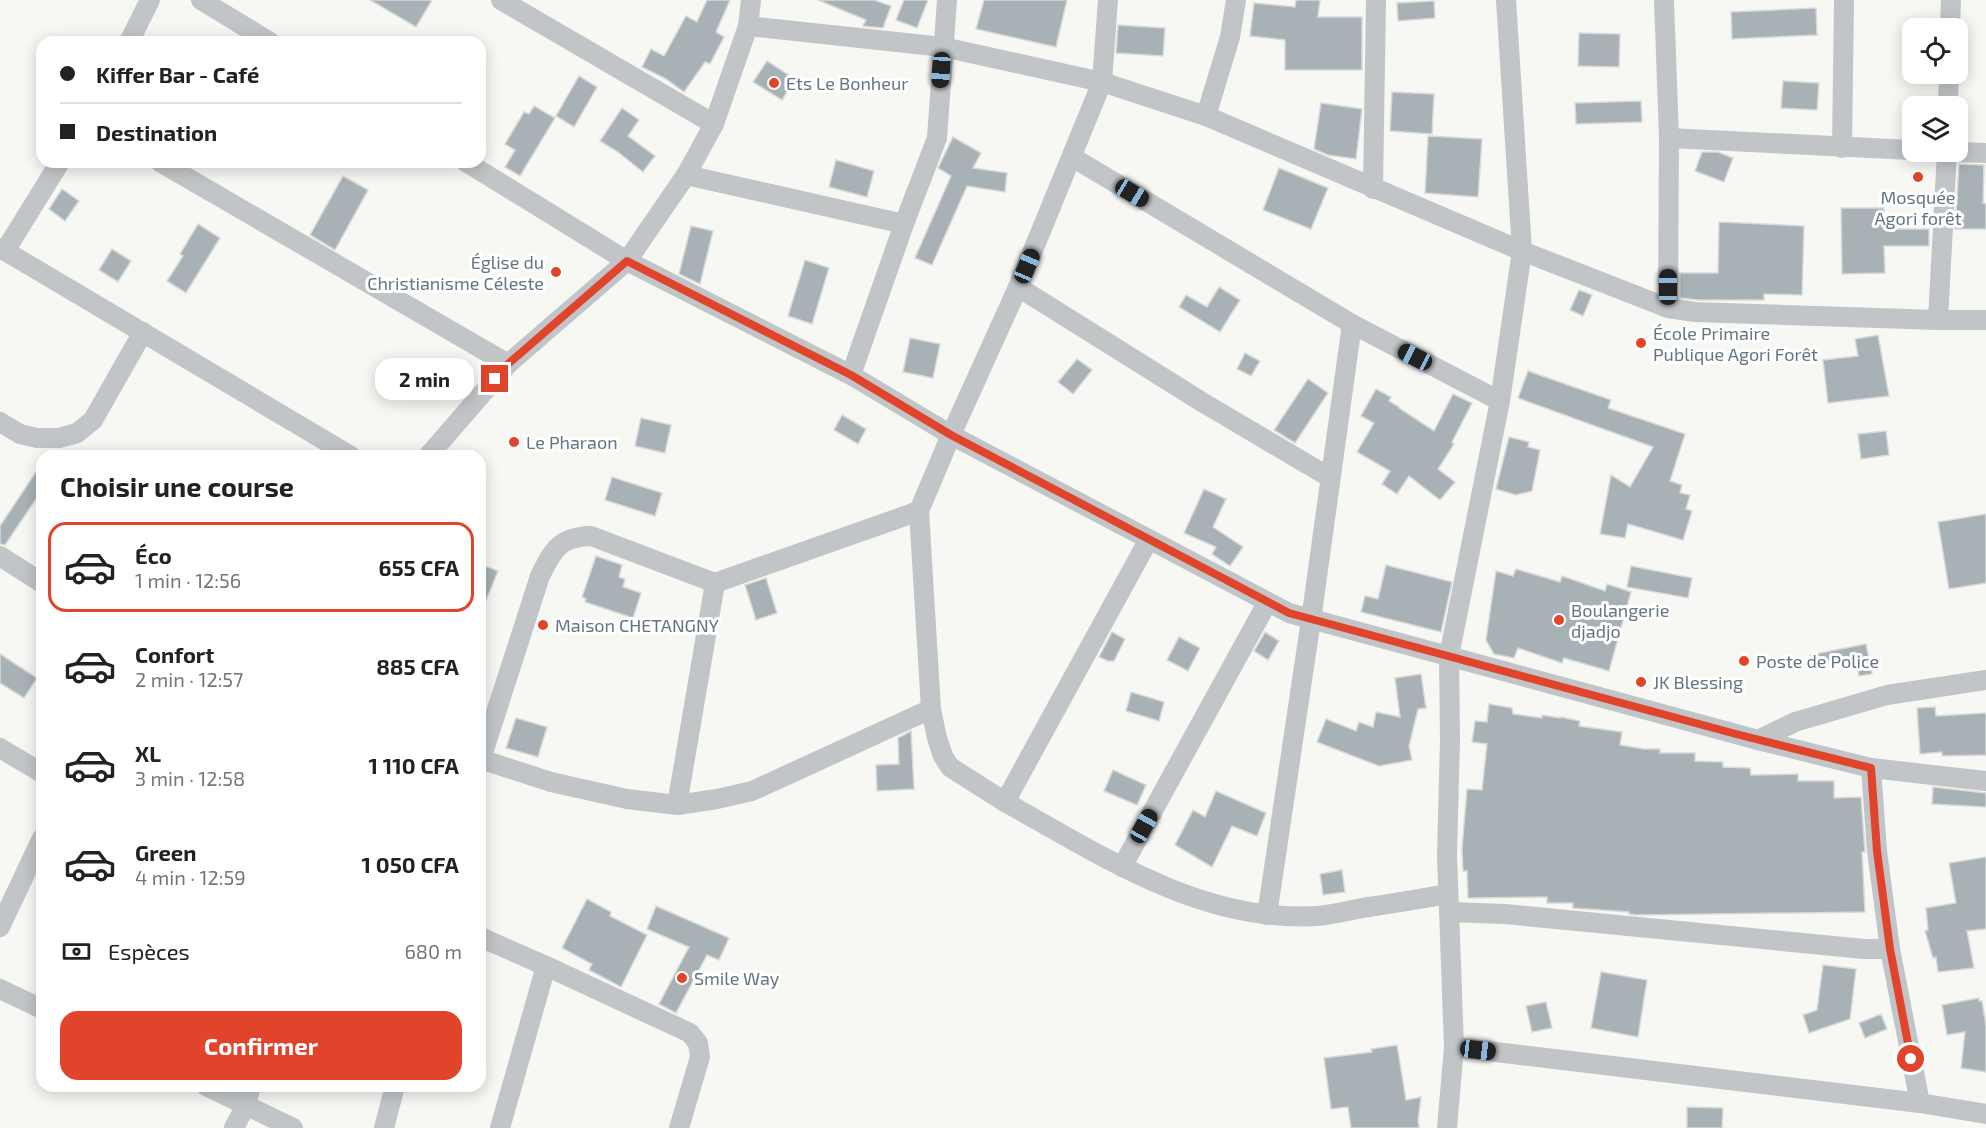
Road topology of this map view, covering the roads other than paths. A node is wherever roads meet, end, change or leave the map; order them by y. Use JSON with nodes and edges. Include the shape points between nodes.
{"nodes":[{"id":1,"x":150,"y":0,"type":"edge"},
{"id":2,"x":201,"y":0,"type":"edge"},
{"id":3,"x":501,"y":0,"type":"edge"},
{"id":4,"x":751,"y":0,"type":"edge"},
{"id":5,"x":947,"y":0,"type":"edge"},
{"id":6,"x":1108,"y":0,"type":"edge"},
{"id":7,"x":1236,"y":0,"type":"edge"},
{"id":8,"x":1376,"y":0,"type":"edge"},
{"id":9,"x":1506,"y":0,"type":"edge"},
{"id":10,"x":1664,"y":0,"type":"edge"},
{"id":11,"x":1844,"y":0,"type":"edge"},
{"id":12,"x":1951,"y":0,"type":"edge"},
{"id":13,"x":1950,"y":18,"type":"edge"},
{"id":14,"x":748,"y":26,"type":"junction"},
{"id":15,"x":132,"y":36,"type":"edge"},
{"id":16,"x":260,"y":36,"type":"edge"},
{"id":17,"x":943,"y":47,"type":"junction"},
{"id":18,"x":1102,"y":82,"type":"junction"},
{"id":19,"x":1206,"y":116,"type":"junction"},
{"id":20,"x":714,"y":124,"type":"junction"},
{"id":21,"x":1669,"y":138,"type":"junction"},
{"id":22,"x":1842,"y":148,"type":"junction"},
{"id":23,"x":1902,"y":150,"type":"edge"},
{"id":24,"x":1968,"y":152,"type":"edge"},
{"id":25,"x":1986,"y":153,"type":"edge"},
{"id":26,"x":1072,"y":157,"type":"junction"},
{"id":27,"x":1946,"y":162,"type":"edge"},
{"id":28,"x":56,"y":168,"type":"edge"},
{"id":29,"x":170,"y":168,"type":"edge"},
{"id":30,"x":476,"y":168,"type":"edge"},
{"id":31,"x":686,"y":175,"type":"junction"},
{"id":32,"x":1373,"y":189,"type":"junction"},
{"id":33,"x":904,"y":224,"type":"junction"},
{"id":34,"x":2,"y":249,"type":"edge"},
{"id":35,"x":1522,"y":251,"type":"junction"},
{"id":36,"x":627,"y":261,"type":"junction"},
{"id":37,"x":1018,"y":287,"type":"junction"},
{"id":38,"x":1668,"y":308,"type":"junction"},
{"id":39,"x":1938,"y":320,"type":"junction"},
{"id":40,"x":1986,"y":320,"type":"edge"},
{"id":41,"x":1352,"y":324,"type":"junction"},
{"id":42,"x":143,"y":332,"type":"junction"},
{"id":43,"x":508,"y":364,"type":"junction"},
{"id":44,"x":851,"y":375,"type":"junction"},
{"id":45,"x":1500,"y":401,"type":"junction"},
{"id":46,"x":0,"y":422,"type":"edge"},
{"id":47,"x":951,"y":435,"type":"junction"},
{"id":48,"x":341,"y":450,"type":"edge"},
{"id":49,"x":433,"y":450,"type":"edge"},
{"id":50,"x":1329,"y":477,"type":"junction"},
{"id":51,"x":919,"y":511,"type":"junction"},
{"id":52,"x":1149,"y":539,"type":"junction"},
{"id":53,"x":0,"y":556,"type":"edge"},
{"id":54,"x":36,"y":579,"type":"edge"},
{"id":55,"x":715,"y":583,"type":"junction"},
{"id":56,"x":1267,"y":603,"type":"junction"},
{"id":57,"x":1311,"y":620,"type":"junction"},
{"id":58,"x":1449,"y":656,"type":"junction"},
{"id":59,"x":1986,"y":680,"type":"edge"},
{"id":60,"x":931,"y":709,"type":"junction"},
{"id":61,"x":1758,"y":740,"type":"junction"},
{"id":62,"x":486,"y":741,"type":"edge"},
{"id":63,"x":0,"y":748,"type":"edge"},
{"id":64,"x":486,"y":761,"type":"edge"},
{"id":65,"x":1871,"y":768,"type":"junction"},
{"id":66,"x":36,"y":769,"type":"edge"},
{"id":67,"x":1986,"y":781,"type":"edge"},
{"id":68,"x":1005,"y":802,"type":"junction"},
{"id":69,"x":677,"y":805,"type":"junction"},
{"id":70,"x":36,"y":851,"type":"edge"},
{"id":71,"x":1122,"y":867,"type":"junction"},
{"id":72,"x":1448,"y":903,"type":"junction"},
{"id":73,"x":1267,"y":915,"type":"junction"},
{"id":74,"x":0,"y":927,"type":"edge"},
{"id":75,"x":486,"y":941,"type":"edge"},
{"id":76,"x":1890,"y":949,"type":"junction"},
{"id":77,"x":546,"y":966,"type":"junction"},
{"id":78,"x":0,"y":989,"type":"edge"},
{"id":79,"x":36,"y":1006,"type":"edge"},
{"id":80,"x":1454,"y":1047,"type":"junction"},
{"id":81,"x":393,"y":1092,"type":"edge"},
{"id":82,"x":249,"y":1095,"type":"edge"},
{"id":83,"x":1920,"y":1103,"type":"junction"},
{"id":84,"x":1986,"y":1114,"type":"edge"},
{"id":85,"x":234,"y":1128,"type":"edge"},
{"id":86,"x":293,"y":1128,"type":"edge"},
{"id":87,"x":384,"y":1128,"type":"edge"},
{"id":88,"x":500,"y":1128,"type":"edge"},
{"id":89,"x":679,"y":1128,"type":"edge"},
{"id":90,"x":1447,"y":1128,"type":"edge"}],
"edges":[{"from":1,"to":15,"type":"street"},
{"from":2,"to":16,"type":"street"},
{"from":3,"to":20,"type":"street"},
{"from":4,"to":14,"type":"street"},
{"from":5,"to":17,"type":"street"},
{"from":6,"to":18,"type":"street"},
{"from":7,"to":19,"type":"street","via":[[1230,37]]},
{"from":8,"to":32,"type":"street"},
{"from":9,"to":35,"type":"street"},
{"from":10,"to":21,"type":"street"},
{"from":11,"to":22,"type":"street"},
{"from":12,"to":13,"type":"street"},
{"from":14,"to":17,"type":"street"},
{"from":14,"to":20,"type":"street"},
{"from":17,"to":18,"type":"street"},
{"from":17,"to":33,"type":"street","via":[[936,138]]},
{"from":18,"to":19,"type":"street"},
{"from":18,"to":26,"type":"street"},
{"from":19,"to":32,"type":"street"},
{"from":20,"to":31,"type":"street"},
{"from":21,"to":22,"type":"street"},
{"from":21,"to":38,"type":"street"},
{"from":22,"to":23,"type":"street"},
{"from":24,"to":25,"type":"street"},
{"from":26,"to":37,"type":"street"},
{"from":26,"to":41,"type":"street"},
{"from":27,"to":39,"type":"street"},
{"from":28,"to":34,"type":"street"},
{"from":29,"to":43,"type":"street"},
{"from":30,"to":36,"type":"street"},
{"from":31,"to":33,"type":"street"},
{"from":31,"to":36,"type":"street"},
{"from":32,"to":35,"type":"street"},
{"from":33,"to":44,"type":"street"},
{"from":34,"to":42,"type":"street"},
{"from":35,"to":38,"type":"street"},
{"from":35,"to":45,"type":"street"},
{"from":36,"to":43,"type":"street"},
{"from":36,"to":44,"type":"street"},
{"from":37,"to":47,"type":"street"},
{"from":37,"to":50,"type":"street"},
{"from":38,"to":39,"type":"street"},
{"from":39,"to":40,"type":"street"},
{"from":41,"to":45,"type":"street"},
{"from":41,"to":50,"type":"street"},
{"from":42,"to":46,"type":"street","via":[[93,420],[76,433],[37,438],[20,434]]},
{"from":42,"to":48,"type":"street"},
{"from":43,"to":49,"type":"street"},
{"from":44,"to":47,"type":"street"},
{"from":45,"to":58,"type":"street"},
{"from":47,"to":51,"type":"street"},
{"from":47,"to":52,"type":"street"},
{"from":50,"to":57,"type":"street"},
{"from":51,"to":55,"type":"street"},
{"from":51,"to":60,"type":"street"},
{"from":52,"to":56,"type":"street"},
{"from":52,"to":68,"type":"street"},
{"from":53,"to":54,"type":"street"},
{"from":55,"to":62,"type":"street","via":[[591,536],[573,537],[558,545],[540,576]]},
{"from":55,"to":69,"type":"street"},
{"from":56,"to":57,"type":"street"},
{"from":56,"to":71,"type":"street"},
{"from":57,"to":58,"type":"street"},
{"from":57,"to":73,"type":"street"},
{"from":58,"to":61,"type":"street"},
{"from":58,"to":72,"type":"street"},
{"from":59,"to":61,"type":"street","via":[[1887,695],[1795,722]]},
{"from":60,"to":68,"type":"street","via":[[943,756],[950,767]]},
{"from":60,"to":69,"type":"street","via":[[752,791]]},
{"from":61,"to":65,"type":"street"},
{"from":63,"to":66,"type":"street"},
{"from":64,"to":69,"type":"street","via":[[551,782],[627,799]]},
{"from":65,"to":67,"type":"street"},
{"from":65,"to":76,"type":"street"},
{"from":68,"to":71,"type":"street"},
{"from":70,"to":74,"type":"street"},
{"from":71,"to":73,"type":"street","via":[[1223,907]]},
{"from":72,"to":73,"type":"street","via":[[1318,916]]},
{"from":72,"to":76,"type":"street","via":[[1505,914]]},
{"from":72,"to":80,"type":"street"},
{"from":75,"to":77,"type":"street"},
{"from":76,"to":83,"type":"street"},
{"from":77,"to":88,"type":"street"},
{"from":77,"to":89,"type":"street","via":[[690,1033],[698,1043],[700,1057]]},
{"from":78,"to":79,"type":"street"},
{"from":80,"to":83,"type":"street"},
{"from":80,"to":90,"type":"street"},
{"from":81,"to":87,"type":"street"},
{"from":82,"to":85,"type":"street"},
{"from":82,"to":86,"type":"street"},
{"from":83,"to":84,"type":"street"}]}
